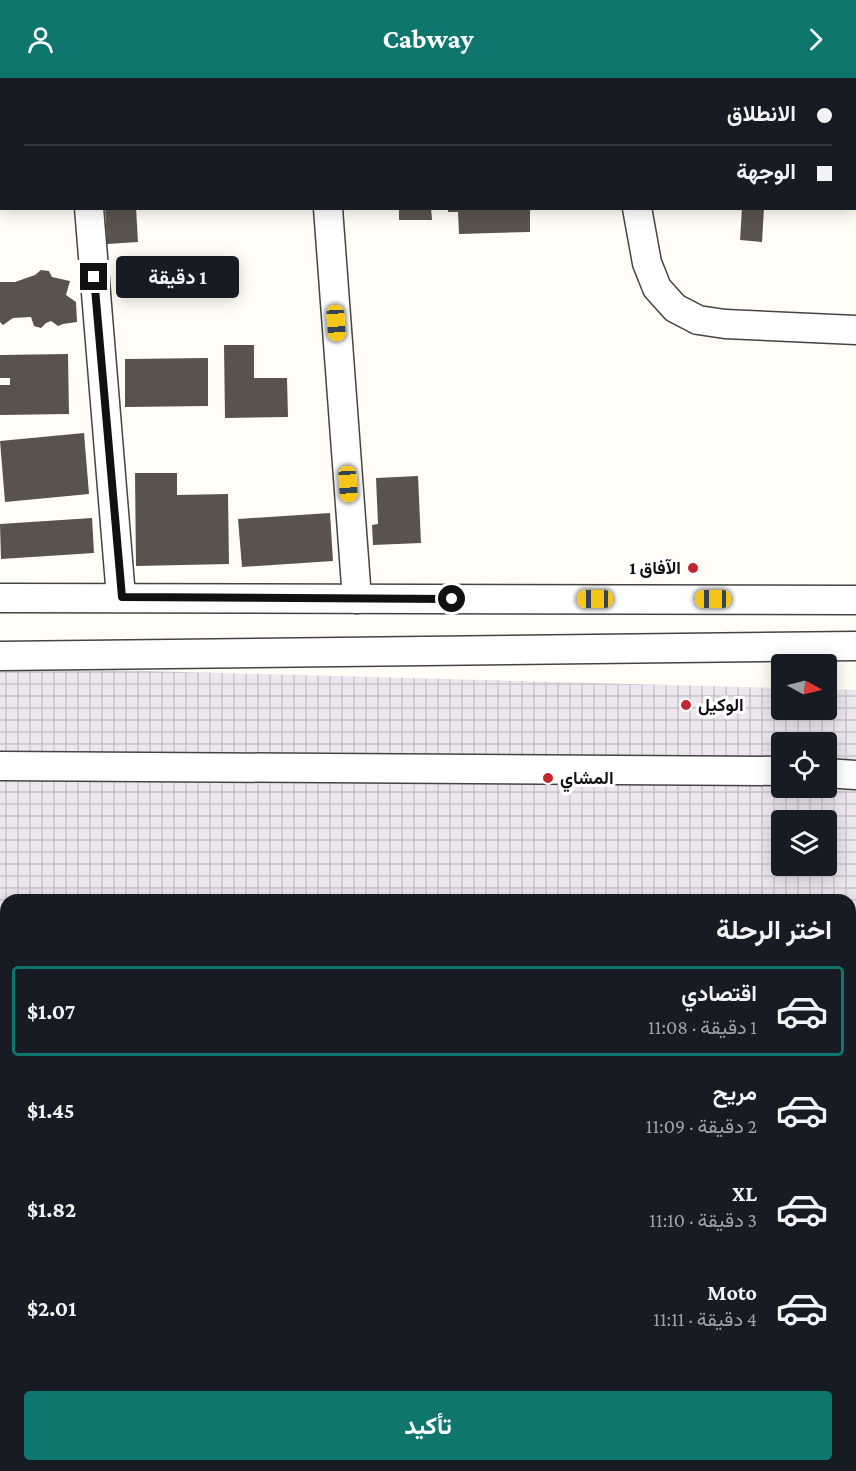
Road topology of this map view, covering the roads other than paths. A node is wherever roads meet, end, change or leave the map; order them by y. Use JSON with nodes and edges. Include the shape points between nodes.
{"nodes":[{"id":1,"x":88,"y":210,"type":"edge"},
{"id":2,"x":328,"y":210,"type":"edge"},
{"id":3,"x":637,"y":210,"type":"edge"},
{"id":4,"x":856,"y":330,"type":"edge"},
{"id":5,"x":122,"y":597,"type":"junction"},
{"id":6,"x":0,"y":598,"type":"edge"},
{"id":7,"x":357,"y":599,"type":"junction"},
{"id":8,"x":856,"y":600,"type":"edge"},
{"id":9,"x":856,"y":646,"type":"edge"},
{"id":10,"x":0,"y":656,"type":"edge"},
{"id":11,"x":0,"y":766,"type":"edge"},
{"id":12,"x":771,"y":771,"type":"edge"},
{"id":13,"x":837,"y":774,"type":"edge"},
{"id":14,"x":856,"y":775,"type":"edge"}],
"edges":[{"from":1,"to":5,"type":"street"},
{"from":2,"to":7,"type":"street"},
{"from":3,"to":4,"type":"street","via":[[647,263],[657,288],[675,308],[698,320],[725,324]]},
{"from":5,"to":6,"type":"street"},
{"from":5,"to":7,"type":"street"},
{"from":7,"to":8,"type":"street"},
{"from":9,"to":10,"type":"street"},
{"from":11,"to":12,"type":"street"},
{"from":13,"to":14,"type":"street"}]}
